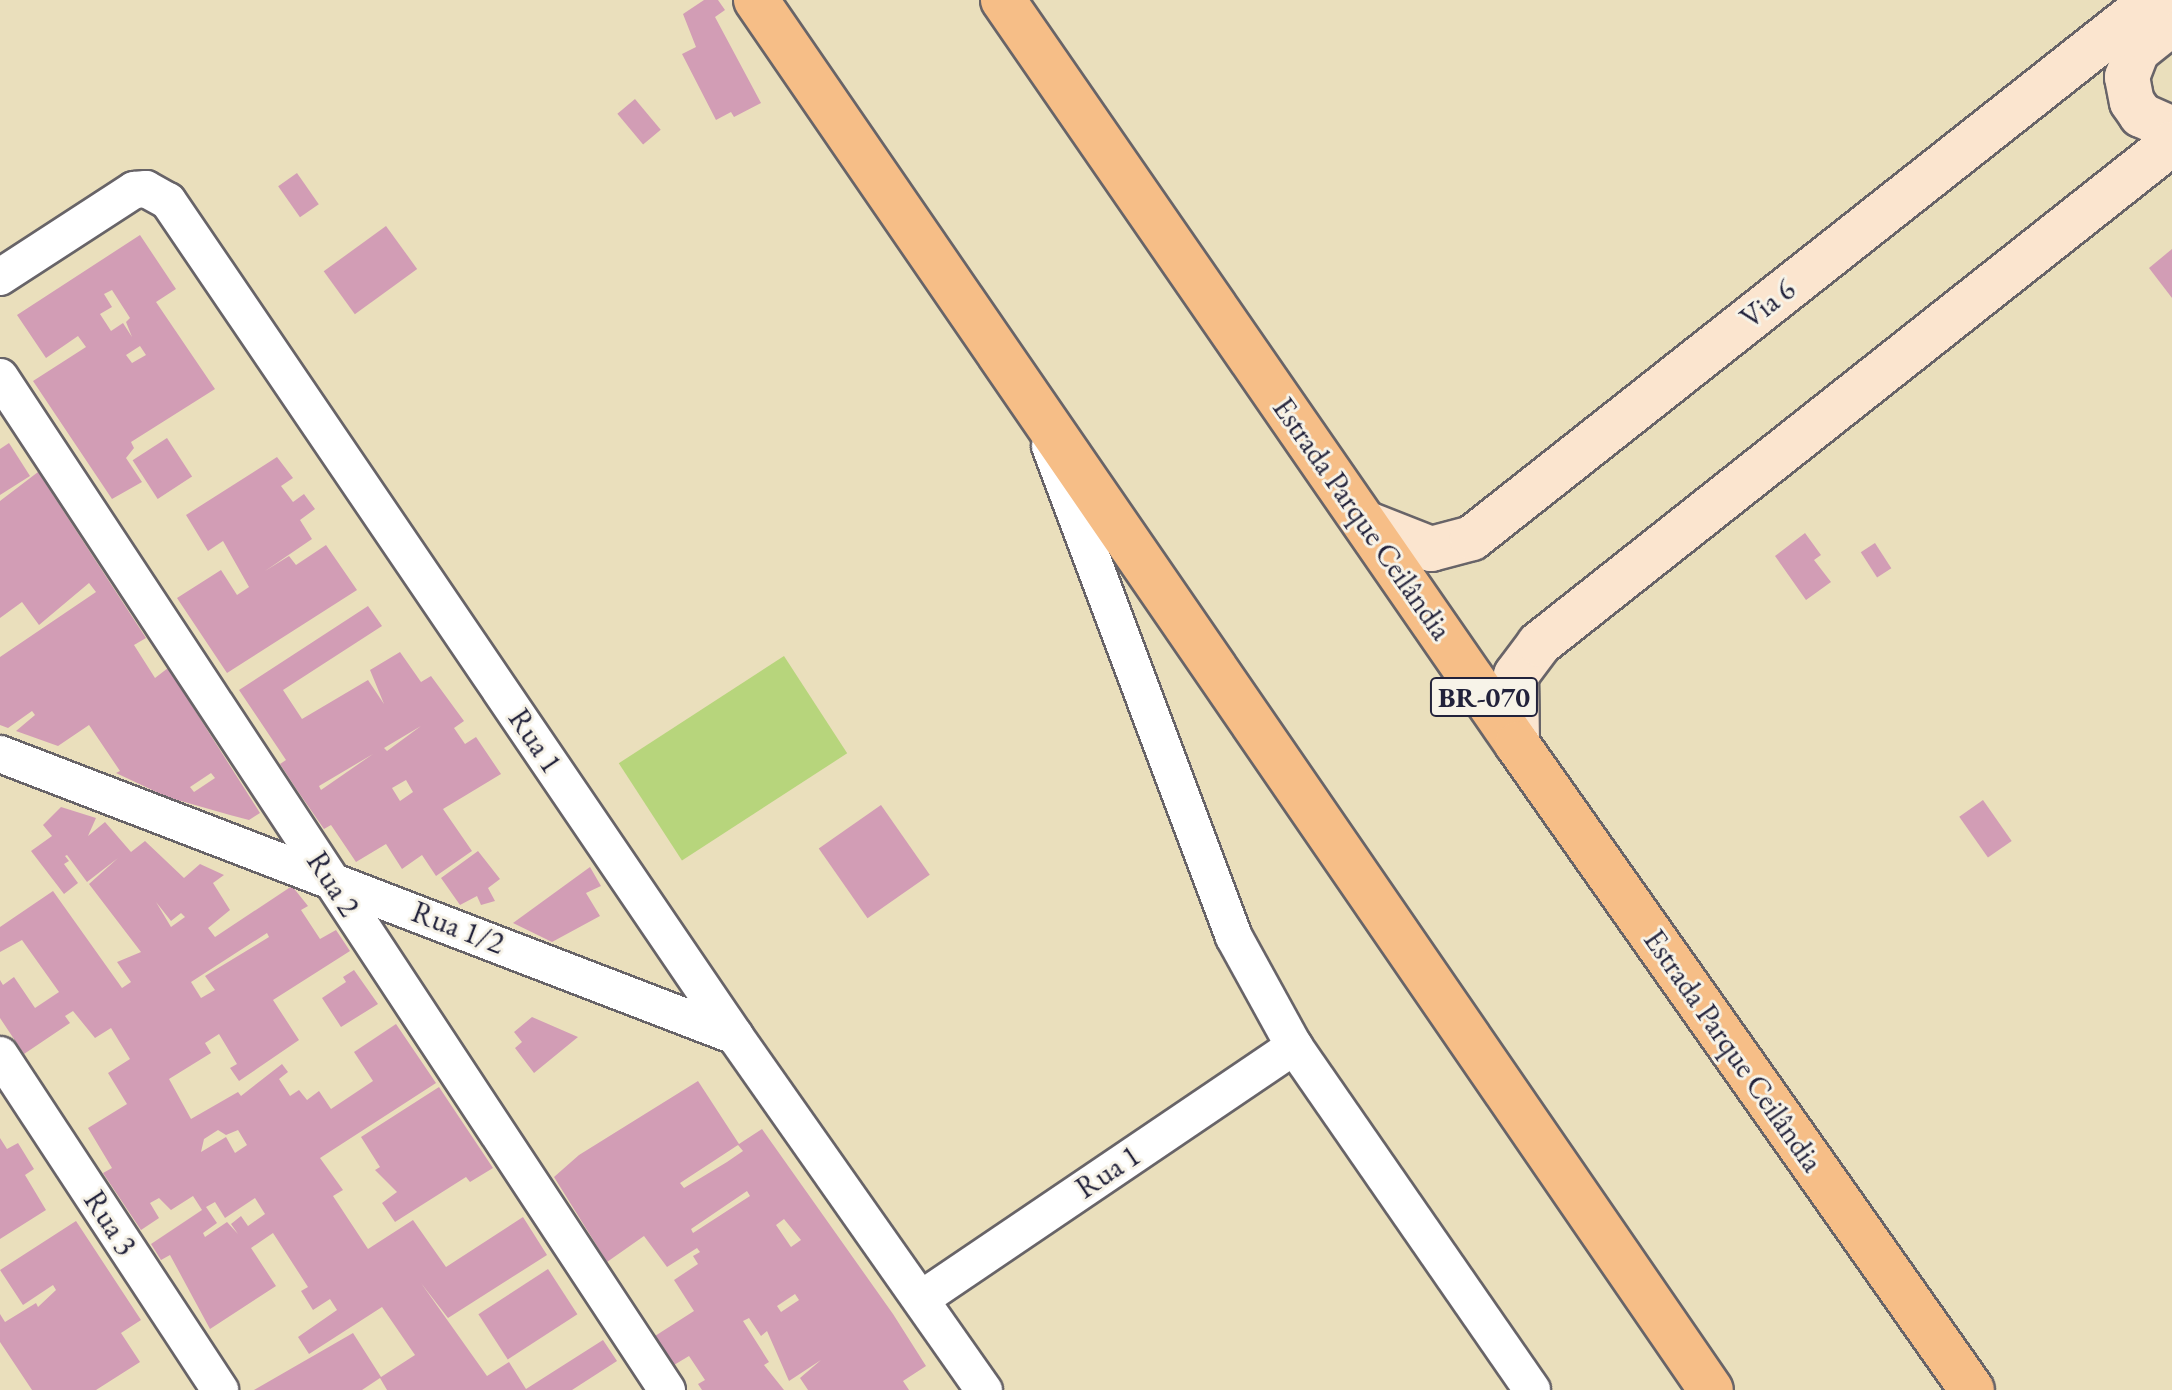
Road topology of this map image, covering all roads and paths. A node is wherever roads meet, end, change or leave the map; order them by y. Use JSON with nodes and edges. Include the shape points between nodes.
{"nodes":[{"id":1,"x":756,"y":0,"type":"edge"},
{"id":2,"x":1003,"y":0,"type":"edge"},
{"id":3,"x":2153,"y":0,"type":"edge"},
{"id":4,"x":2172,"y":23,"type":"edge"},
{"id":5,"x":2172,"y":129,"type":"edge"},
{"id":6,"x":2172,"y":143,"type":"edge"},
{"id":7,"x":0,"y":277,"type":"edge"},
{"id":8,"x":0,"y":377,"type":"edge"},
{"id":9,"x":1037,"y":411,"type":"junction"},
{"id":10,"x":1365,"y":523,"type":"junction"},
{"id":11,"x":1517,"y":744,"type":"junction"},
{"id":12,"x":0,"y":754,"type":"edge"},
{"id":13,"x":329,"y":878,"type":"junction"},
{"id":14,"x":735,"y":1036,"type":"junction"},
{"id":15,"x":1294,"y":1046,"type":"junction"},
{"id":16,"x":0,"y":1055,"type":"edge"},
{"id":17,"x":921,"y":1299,"type":"junction"},
{"id":18,"x":220,"y":1390,"type":"edge"},
{"id":19,"x":667,"y":1390,"type":"edge"},
{"id":20,"x":984,"y":1390,"type":"edge"},
{"id":21,"x":1532,"y":1390,"type":"edge"},
{"id":22,"x":1711,"y":1390,"type":"edge"},
{"id":23,"x":1972,"y":1390,"type":"edge"}],
"edges":[{"from":1,"to":9,"type":"highway"},
{"from":2,"to":10,"type":"highway","name":"Estrada Parque Ceilândia","number":"BR-070"},
{"from":3,"to":10,"type":"main road","name":"Via 6","via":[[1472,538],[1431,549]]},
{"from":4,"to":5,"type":"main road","via":[[2137,51],[2127,77],[2141,115]]},
{"from":6,"to":11,"type":"main road","via":[[1539,644],[1516,675]]},
{"from":7,"to":14,"type":"street","name":"Rua 1","via":[[134,190],[146,189],[168,201]]},
{"from":8,"to":13,"type":"street","name":"Rua 2"},
{"from":9,"to":15,"type":"street","via":[[1234,937]]},
{"from":9,"to":22,"type":"highway"},
{"from":10,"to":11,"type":"highway","name":"Estrada Parque Ceilândia","number":"BR-070"},
{"from":11,"to":23,"type":"highway","name":"Estrada Parque Ceilândia","number":"BR-070"},
{"from":12,"to":13,"type":"street","name":"Rua 1/2"},
{"from":13,"to":14,"type":"street","name":"Rua 1/2"},
{"from":13,"to":19,"type":"street","name":"Rua 2"},
{"from":14,"to":17,"type":"street","name":"Rua 1"},
{"from":15,"to":17,"type":"street","name":"Rua 1"},
{"from":15,"to":21,"type":"street"},
{"from":16,"to":18,"type":"street","name":"Rua 3"},
{"from":17,"to":20,"type":"street","name":"Rua 1"}]}
